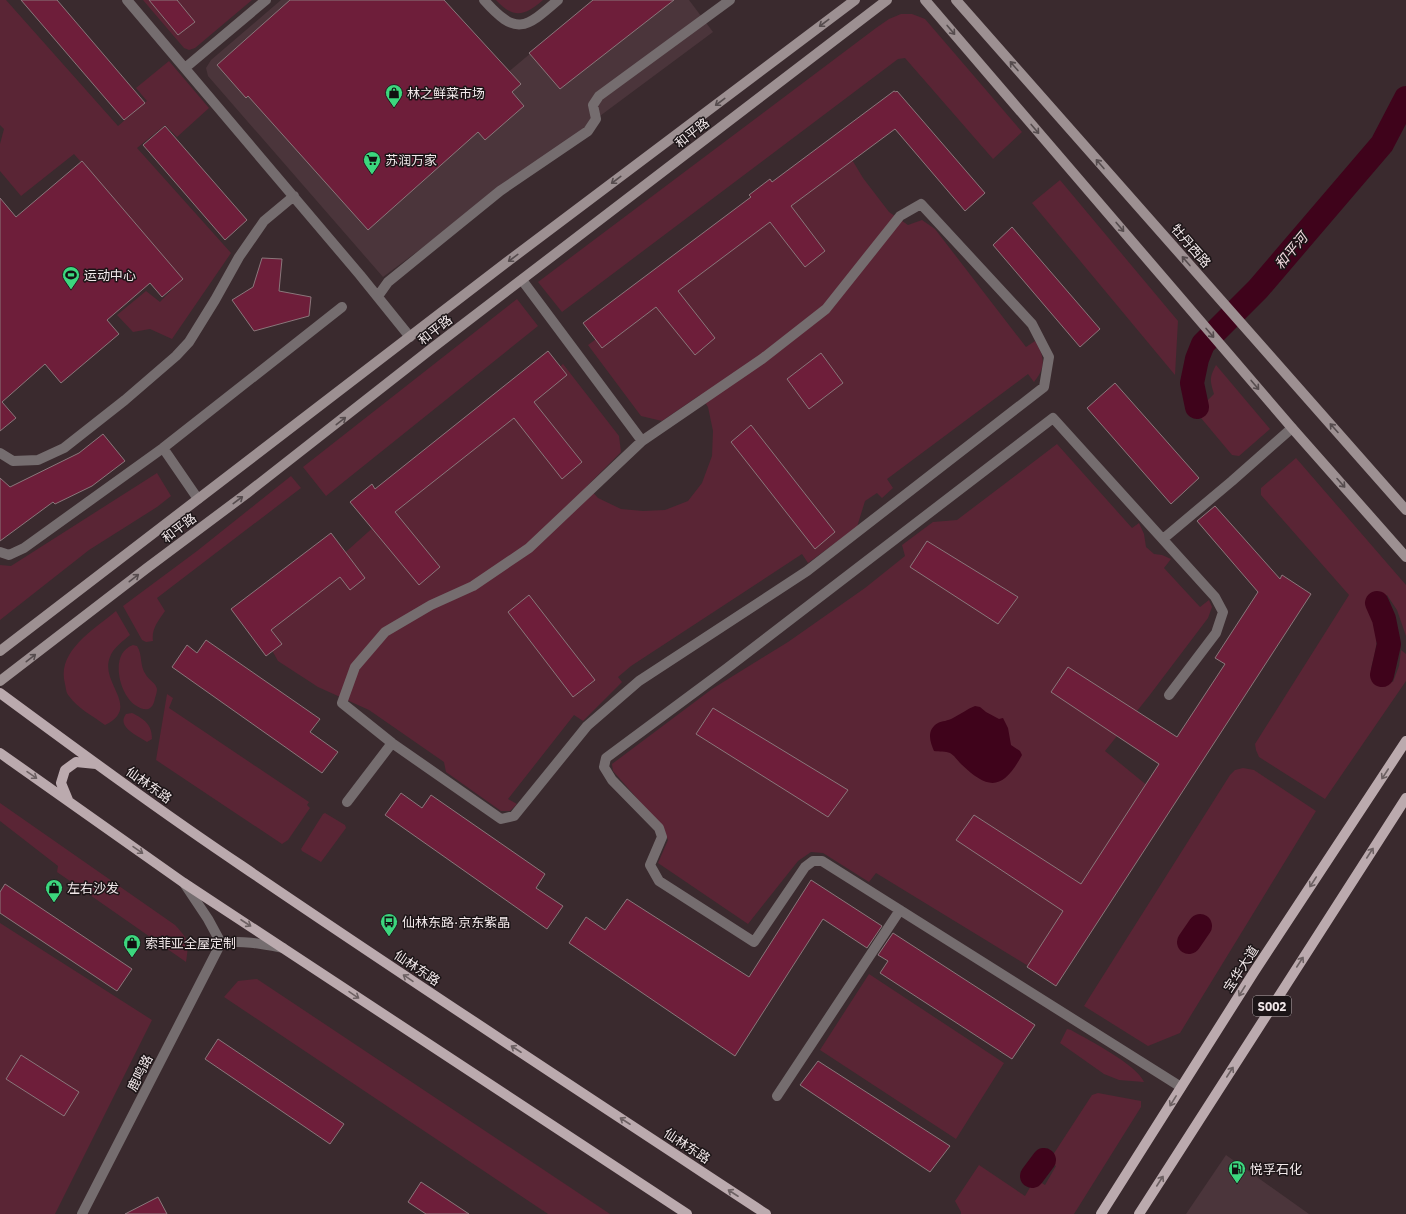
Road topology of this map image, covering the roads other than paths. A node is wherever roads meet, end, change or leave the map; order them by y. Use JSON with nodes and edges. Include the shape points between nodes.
{"nodes":[{"id":1,"x":127,"y":0,"type":"edge"},
{"id":2,"x":266,"y":0,"type":"edge"},
{"id":3,"x":484,"y":0,"type":"edge"},
{"id":4,"x":558,"y":0,"type":"edge"},
{"id":5,"x":730,"y":0,"type":"edge"},
{"id":6,"x":855,"y":0,"type":"edge"},
{"id":7,"x":887,"y":0,"type":"edge"},
{"id":8,"x":925,"y":0,"type":"edge"},
{"id":9,"x":956,"y":0,"type":"edge"},
{"id":10,"x":186,"y":68,"type":"junction"},
{"id":11,"x":294,"y":196,"type":"junction"},
{"id":12,"x":522,"y":280,"type":"junction"},
{"id":13,"x":378,"y":296,"type":"junction"},
{"id":14,"x":342,"y":307,"type":"dead end"},
{"id":15,"x":410,"y":337,"type":"junction"},
{"id":16,"x":1292,"y":428,"type":"junction"},
{"id":17,"x":642,"y":441,"type":"junction"},
{"id":18,"x":163,"y":448,"type":"junction"},
{"id":19,"x":0,"y":453,"type":"edge"},
{"id":20,"x":198,"y":499,"type":"junction"},
{"id":21,"x":1406,"y":510,"type":"edge"},
{"id":22,"x":1163,"y":539,"type":"junction"},
{"id":23,"x":0,"y":552,"type":"edge"},
{"id":24,"x":1406,"y":557,"type":"edge"},
{"id":25,"x":0,"y":651,"type":"edge"},
{"id":26,"x":0,"y":682,"type":"edge"},
{"id":27,"x":0,"y":693,"type":"edge"},
{"id":28,"x":1169,"y":695,"type":"dead end"},
{"id":29,"x":1406,"y":741,"type":"edge"},
{"id":30,"x":392,"y":743,"type":"junction"},
{"id":31,"x":0,"y":753,"type":"edge"},
{"id":32,"x":96,"y":764,"type":"junction"},
{"id":33,"x":1406,"y":798,"type":"edge"},
{"id":34,"x":69,"y":801,"type":"junction"},
{"id":35,"x":347,"y":802,"type":"dead end"},
{"id":36,"x":184,"y":882,"type":"junction"},
{"id":37,"x":900,"y":910,"type":"junction"},
{"id":38,"x":221,"y":943,"type":"junction"},
{"id":39,"x":284,"y":948,"type":"junction"},
{"id":40,"x":1181,"y":1087,"type":"junction"},
{"id":41,"x":777,"y":1096,"type":"dead end"},
{"id":42,"x":82,"y":1214,"type":"edge"},
{"id":43,"x":687,"y":1214,"type":"edge"},
{"id":44,"x":766,"y":1214,"type":"edge"},
{"id":45,"x":1101,"y":1214,"type":"edge"},
{"id":46,"x":1139,"y":1214,"type":"edge"}],
"edges":[{"from":1,"to":10,"type":"street"},
{"from":2,"to":10,"type":"street"},
{"from":3,"to":4,"type":"street","via":[[496,14],[517,25],[529,23],[539,17]]},
{"from":5,"to":13,"type":"street","via":[[599,96],[593,105],[596,119],[588,131],[500,191],[388,282]]},
{"from":6,"to":15,"type":"street","name":"和平路","one_way":true},
{"from":7,"to":12,"type":"street","name":"和平路"},
{"from":8,"to":16,"type":"street","one_way":true},
{"from":21,"to":9,"type":"street","name":"牡丹西路","one_way":true},
{"from":10,"to":11,"type":"street"},
{"from":11,"to":13,"type":"street"},
{"from":11,"to":19,"type":"street","via":[[264,221],[239,257],[188,342],[176,356],[64,448],[38,460],[13,461]]},
{"from":12,"to":17,"type":"street"},
{"from":26,"to":12,"type":"street","name":"和平路","one_way":true},
{"from":13,"to":15,"type":"street"},
{"from":14,"to":18,"type":"street"},
{"from":15,"to":20,"type":"street","name":"和平路"},
{"from":16,"to":22,"type":"street"},
{"from":16,"to":24,"type":"street","one_way":true},
{"from":17,"to":30,"type":"street","via":[[529,548],[473,586],[431,605],[385,632],[355,667],[342,703]]},
{"from":17,"to":30,"type":"street","via":[[762,359],[826,309],[900,216],[921,204],[1032,324],[1049,357],[1044,387],[807,571],[640,681],[587,726],[514,816],[501,819]]},
{"from":18,"to":20,"type":"street"},
{"from":18,"to":23,"type":"street","via":[[24,548],[8,555]]},
{"from":20,"to":25,"type":"street","name":"和平路"},
{"from":22,"to":28,"type":"street","via":[[1215,597],[1224,612],[1216,633]]},
{"from":22,"to":37,"type":"street","via":[[1053,418],[606,758],[604,767],[612,780],[659,828],[662,837],[650,866],[659,881],[754,942],[805,867],[813,861],[822,861]]},
{"from":27,"to":32,"type":"main road","name":"仙林东路"},
{"from":29,"to":40,"type":"main road","name":"宝华大道","one_way":true},
{"from":30,"to":35,"type":"street"},
{"from":31,"to":34,"type":"main road","one_way":true},
{"from":32,"to":34,"type":"main road","via":[[76,762],[65,770],[61,783]]},
{"from":44,"to":32,"type":"main road","name":"仙林东路","one_way":true,"via":[[254,874]]},
{"from":46,"to":33,"type":"main road","number":"S002","one_way":true},
{"from":34,"to":36,"type":"main road","one_way":true},
{"from":36,"to":38,"type":"street"},
{"from":36,"to":39,"type":"main road","one_way":true},
{"from":37,"to":40,"type":"street"},
{"from":37,"to":41,"type":"street"},
{"from":38,"to":39,"type":"street","via":[[255,942]]},
{"from":38,"to":42,"type":"street","name":"鹿鸣路"},
{"from":39,"to":43,"type":"main road","one_way":true},
{"from":40,"to":45,"type":"main road","name":"宝华大道","one_way":true}]}
